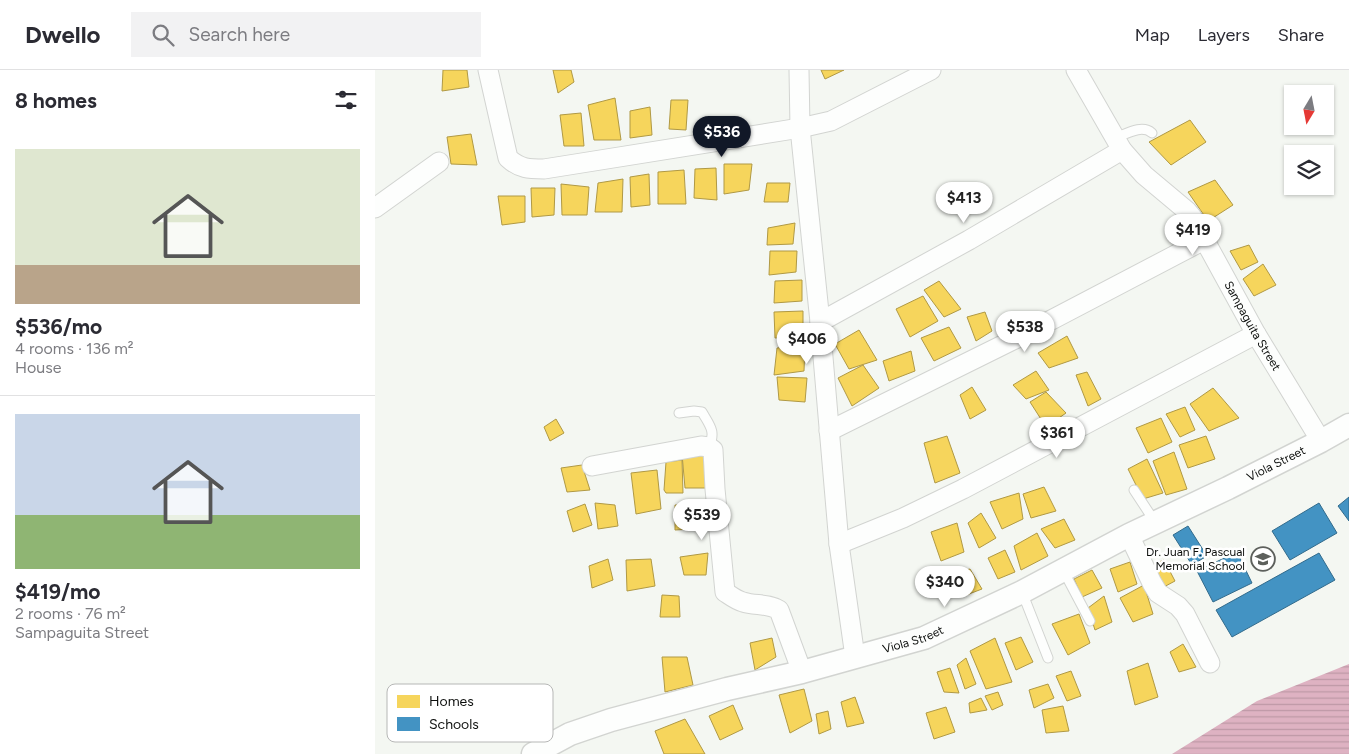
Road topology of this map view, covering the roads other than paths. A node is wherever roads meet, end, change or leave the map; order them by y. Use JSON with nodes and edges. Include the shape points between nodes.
{"nodes":[{"id":1,"x":488,"y":70,"type":"edge"},
{"id":2,"x":799,"y":70,"type":"edge"},
{"id":3,"x":931,"y":70,"type":"edge"},
{"id":4,"x":1076,"y":70,"type":"edge"},
{"id":5,"x":800,"y":128,"type":"junction"},
{"id":6,"x":1152,"y":133,"type":"dead end"},
{"id":7,"x":1119,"y":144,"type":"junction"},
{"id":8,"x":439,"y":162,"type":"dead end"},
{"id":9,"x":375,"y":208,"type":"edge"},
{"id":10,"x":1204,"y":240,"type":"junction"},
{"id":11,"x":820,"y":322,"type":"junction"},
{"id":12,"x":1256,"y":334,"type":"junction"},
{"id":13,"x":679,"y":413,"type":"dead end"},
{"id":14,"x":1349,"y":425,"type":"edge"},
{"id":15,"x":829,"y":431,"type":"junction"},
{"id":16,"x":1321,"y":441,"type":"junction"},
{"id":17,"x":709,"y":447,"type":"junction"},
{"id":18,"x":592,"y":466,"type":"dead end"},
{"id":19,"x":1134,"y":490,"type":"dead end"},
{"id":20,"x":1155,"y":523,"type":"junction"},
{"id":21,"x":1129,"y":535,"type":"junction"},
{"id":22,"x":839,"y":544,"type":"junction"},
{"id":23,"x":1063,"y":570,"type":"junction"},
{"id":24,"x":1021,"y":592,"type":"junction"},
{"id":25,"x":1089,"y":620,"type":"dead end"},
{"id":26,"x":855,"y":657,"type":"junction"},
{"id":27,"x":1048,"y":658,"type":"dead end"},
{"id":28,"x":1210,"y":663,"type":"dead end"},
{"id":29,"x":802,"y":672,"type":"junction"},
{"id":30,"x":533,"y":754,"type":"edge"}],
"edges":[{"from":1,"to":5,"type":"street","via":[[508,158],[516,166],[530,169]]},
{"from":2,"to":5,"type":"street"},
{"from":3,"to":5,"type":"street","via":[[831,121]]},
{"from":4,"to":7,"type":"street","name":"Sampaguita Street"},
{"from":5,"to":11,"type":"street"},
{"from":6,"to":7,"type":"lane","via":[[1143,128]]},
{"from":7,"to":10,"type":"street","name":"Sampaguita Street","via":[[1144,175],[1187,211]]},
{"from":7,"to":11,"type":"street","via":[[969,240]]},
{"from":8,"to":9,"type":"street"},
{"from":10,"to":12,"type":"street","name":"Sampaguita Street"},
{"from":10,"to":15,"type":"street"},
{"from":11,"to":15,"type":"street"},
{"from":12,"to":16,"type":"street","name":"Sampaguita Street"},
{"from":12,"to":22,"type":"street","via":[[963,488],[903,518]]},
{"from":13,"to":17,"type":"lane","via":[[702,412],[713,431]]},
{"from":14,"to":16,"type":"street","name":"Viola Street"},
{"from":15,"to":22,"type":"street"},
{"from":16,"to":20,"type":"street","name":"Viola Street"},
{"from":17,"to":18,"type":"street"},
{"from":17,"to":29,"type":"street","via":[[714,457],[725,592],[745,603],[773,606],[779,610]]},
{"from":19,"to":20,"type":"lane"},
{"from":20,"to":21,"type":"street","name":"Viola Street"},
{"from":21,"to":23,"type":"street","name":"Viola Street"},
{"from":21,"to":28,"type":"street","via":[[1158,593],[1185,614]]},
{"from":22,"to":26,"type":"street"},
{"from":23,"to":24,"type":"street","name":"Viola Street"},
{"from":23,"to":25,"type":"lane"},
{"from":24,"to":26,"type":"street","name":"Viola Street","via":[[924,638]]},
{"from":24,"to":27,"type":"lane"},
{"from":26,"to":29,"type":"street","name":"Viola Street"},
{"from":29,"to":30,"type":"street","name":"Viola Street","via":[[597,724]]}]}
